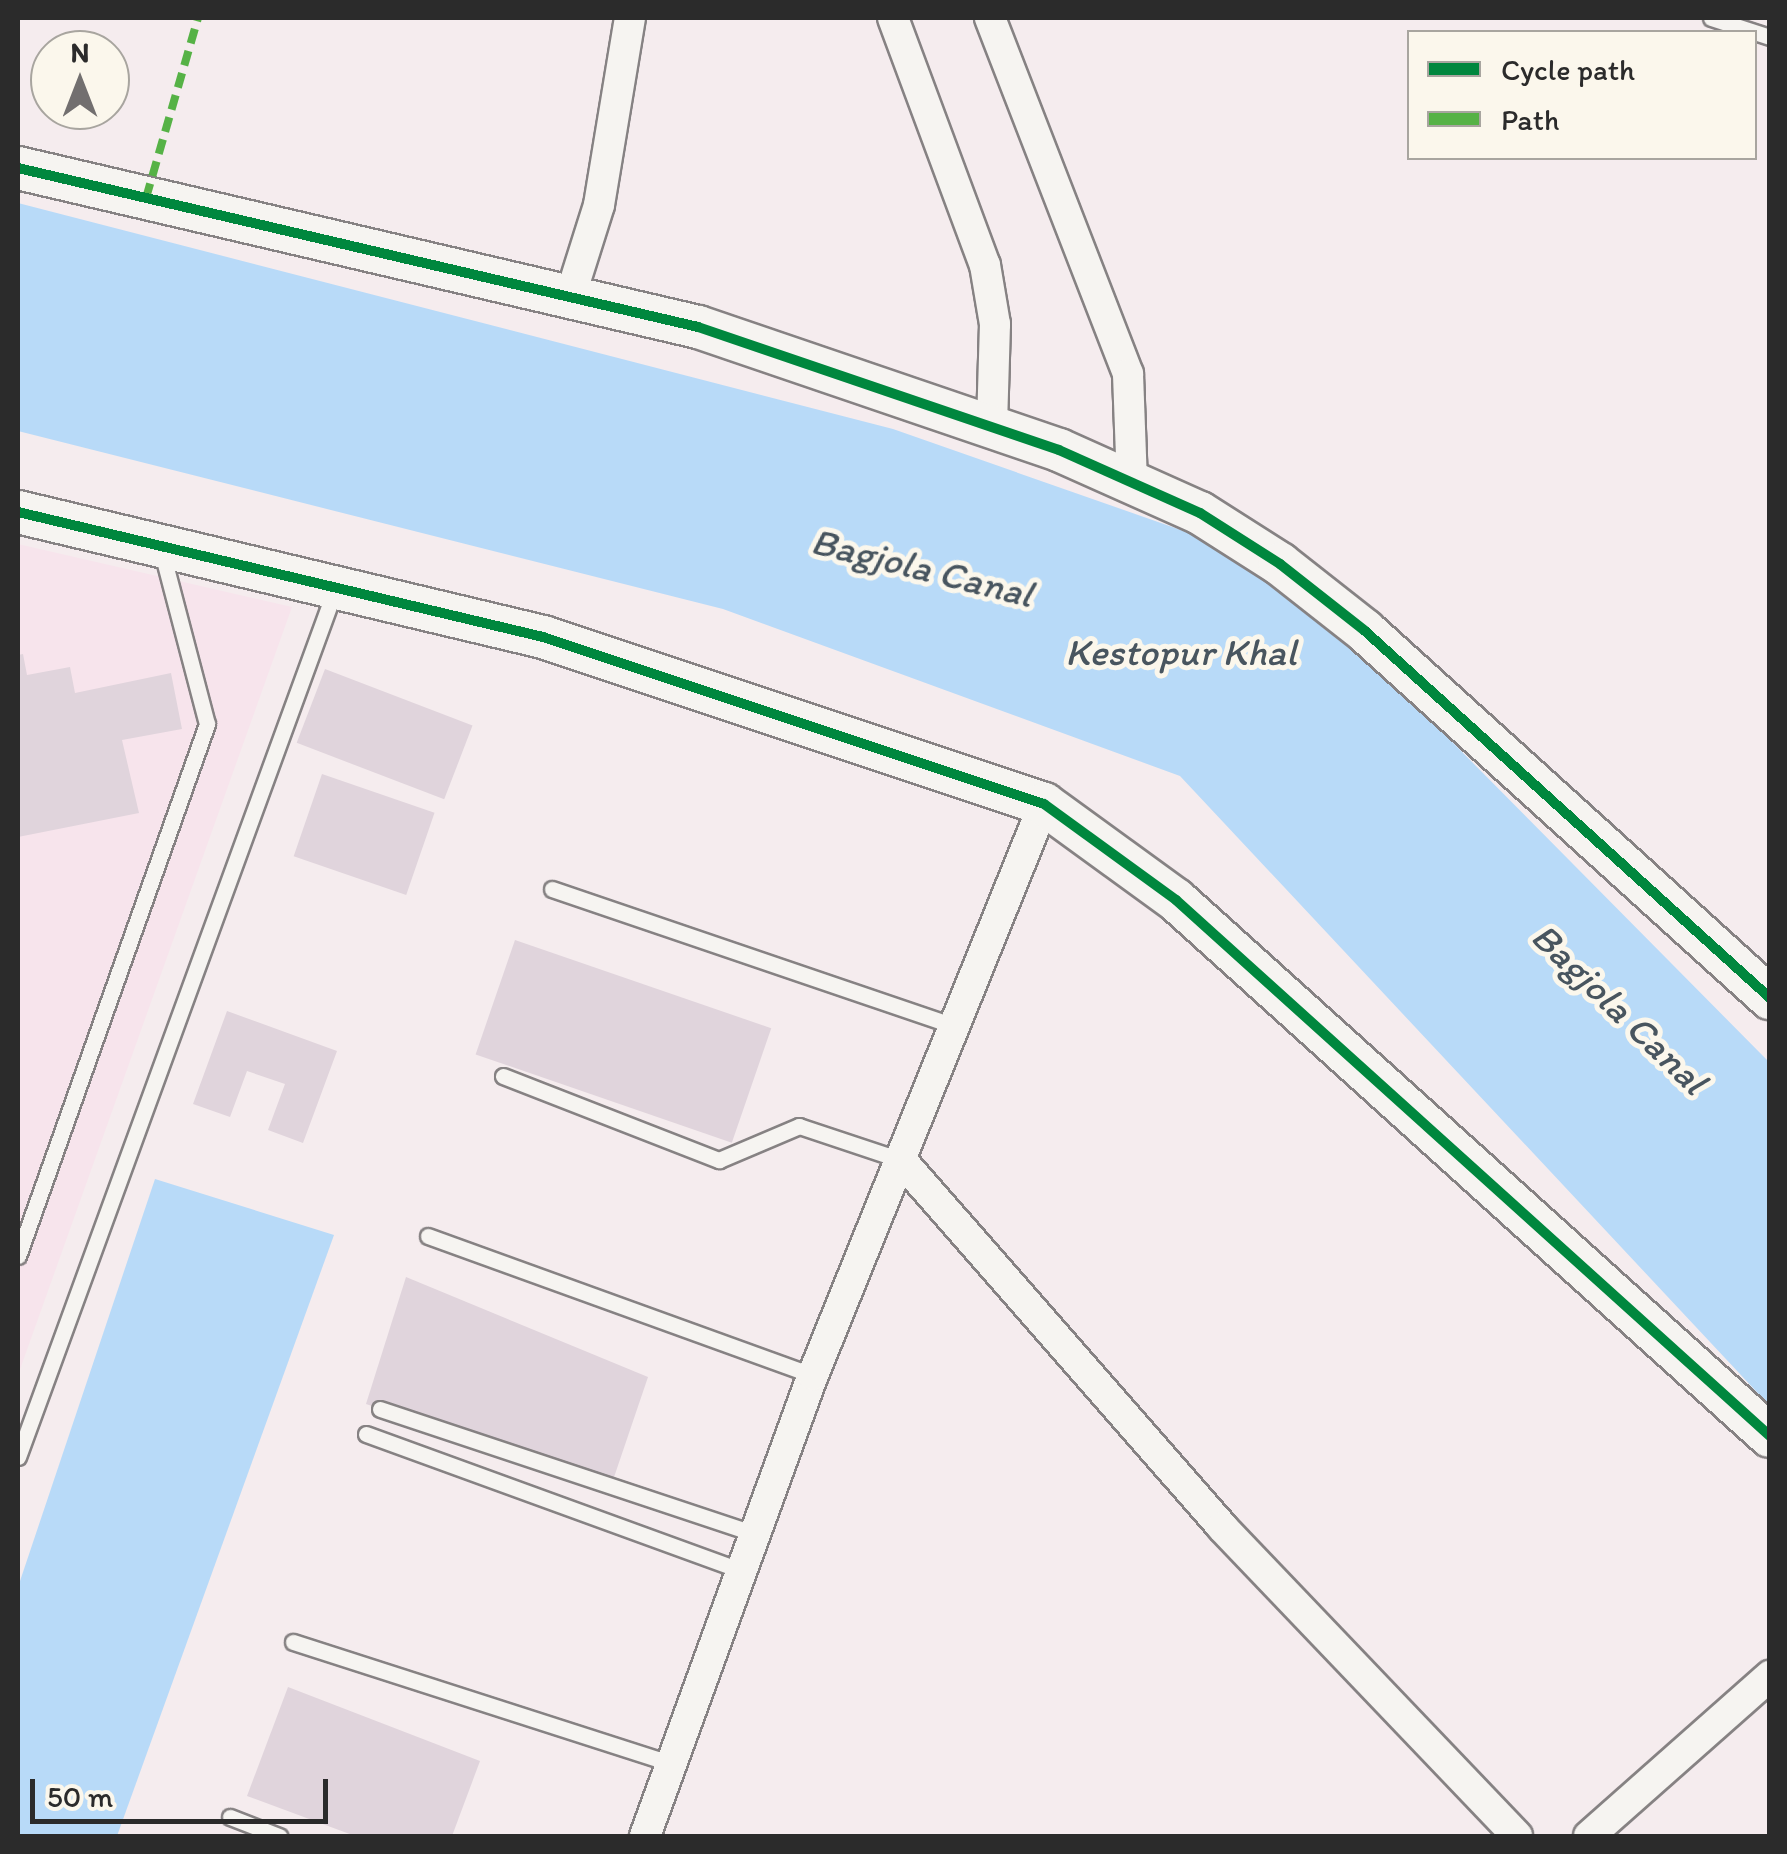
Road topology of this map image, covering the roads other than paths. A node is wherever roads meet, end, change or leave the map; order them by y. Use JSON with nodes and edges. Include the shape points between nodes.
{"nodes":[{"id":1,"x":630,"y":18,"type":"edge"},
{"id":2,"x":893,"y":18,"type":"edge"},
{"id":3,"x":990,"y":18,"type":"edge"},
{"id":4,"x":1710,"y":18,"type":"edge"},
{"id":5,"x":1748,"y":30,"type":"edge"},
{"id":6,"x":18,"y":168,"type":"edge"},
{"id":7,"x":570,"y":294,"type":"junction"},
{"id":8,"x":992,"y":426,"type":"junction"},
{"id":9,"x":1132,"y":481,"type":"junction"},
{"id":10,"x":18,"y":512,"type":"edge"},
{"id":11,"x":160,"y":545,"type":"junction"},
{"id":12,"x":336,"y":586,"type":"junction"},
{"id":13,"x":1044,"y":804,"type":"junction"},
{"id":14,"x":552,"y":890,"type":"dead end"},
{"id":15,"x":1770,"y":998,"type":"edge"},
{"id":16,"x":954,"y":1026,"type":"junction"},
{"id":17,"x":503,"y":1076,"type":"dead end"},
{"id":18,"x":901,"y":1160,"type":"junction"},
{"id":19,"x":428,"y":1236,"type":"dead end"},
{"id":20,"x":18,"y":1256,"type":"edge"},
{"id":21,"x":814,"y":1376,"type":"junction"},
{"id":22,"x":380,"y":1409,"type":"dead end"},
{"id":23,"x":366,"y":1434,"type":"dead end"},
{"id":24,"x":1770,"y":1436,"type":"edge"},
{"id":25,"x":18,"y":1457,"type":"edge"},
{"id":26,"x":753,"y":1533,"type":"junction"},
{"id":27,"x":739,"y":1570,"type":"junction"},
{"id":28,"x":294,"y":1642,"type":"dead end"},
{"id":29,"x":1770,"y":1676,"type":"edge"},
{"id":30,"x":669,"y":1762,"type":"junction"},
{"id":31,"x":230,"y":1817,"type":"dead end"},
{"id":32,"x":280,"y":1836,"type":"edge"},
{"id":33,"x":645,"y":1836,"type":"edge"},
{"id":34,"x":1517,"y":1836,"type":"edge"},
{"id":35,"x":1590,"y":1836,"type":"edge"}],
"edges":[{"from":1,"to":7,"type":"street","via":[[599,205]]},
{"from":2,"to":8,"type":"street","via":[[984,265],[995,324]]},
{"from":3,"to":9,"type":"street","via":[[1128,374]]},
{"from":4,"to":5,"type":"lane"},
{"from":6,"to":7,"type":"street"},
{"from":7,"to":8,"type":"street","via":[[698,327]]},
{"from":8,"to":9,"type":"street"},
{"from":9,"to":15,"type":"street","via":[[1200,513],[1280,564],[1365,631]]},
{"from":10,"to":11,"type":"street"},
{"from":11,"to":12,"type":"street"},
{"from":11,"to":20,"type":"lane","via":[[207,724]]},
{"from":12,"to":13,"type":"street","via":[[543,637]]},
{"from":12,"to":25,"type":"lane"},
{"from":13,"to":16,"type":"street"},
{"from":13,"to":24,"type":"street","via":[[1176,900]]},
{"from":14,"to":16,"type":"lane"},
{"from":16,"to":18,"type":"street"},
{"from":17,"to":18,"type":"lane","via":[[719,1160],[800,1126]]},
{"from":18,"to":21,"type":"street"},
{"from":18,"to":34,"type":"street","via":[[1222,1528]]},
{"from":19,"to":21,"type":"lane"},
{"from":21,"to":26,"type":"street"},
{"from":22,"to":26,"type":"lane"},
{"from":23,"to":27,"type":"lane"},
{"from":26,"to":27,"type":"street"},
{"from":27,"to":30,"type":"street"},
{"from":28,"to":30,"type":"lane"},
{"from":29,"to":35,"type":"street"},
{"from":30,"to":33,"type":"street"},
{"from":31,"to":32,"type":"lane"}]}
